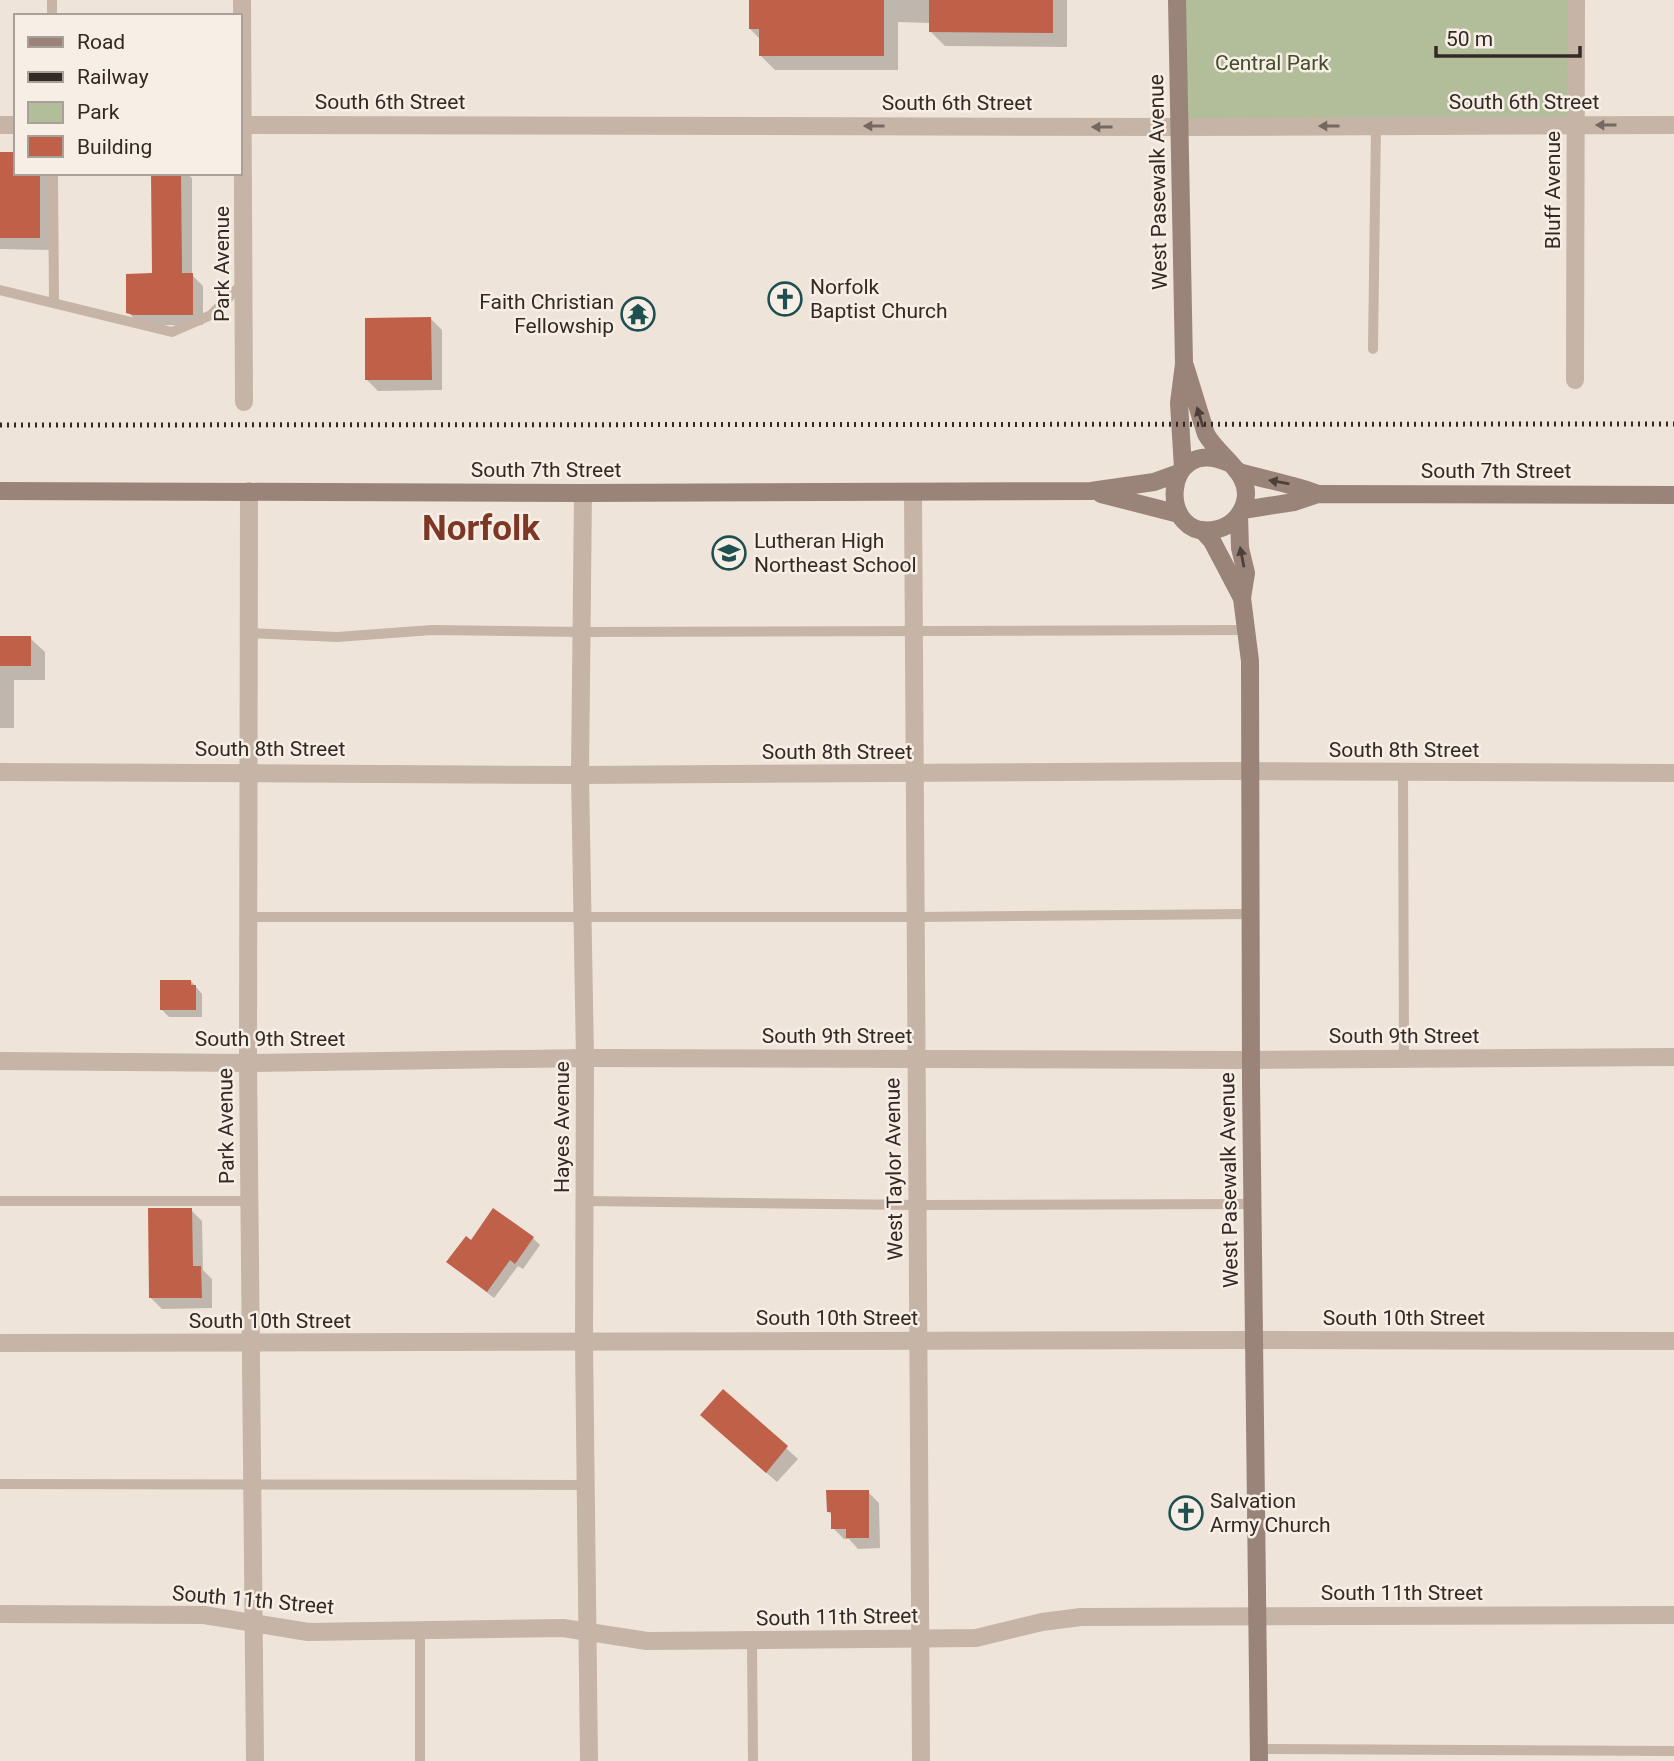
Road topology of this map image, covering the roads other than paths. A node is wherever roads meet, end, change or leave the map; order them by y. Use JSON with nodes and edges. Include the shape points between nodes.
{"nodes":[{"id":1,"x":242,"y":0,"type":"edge"},
{"id":2,"x":1177,"y":0,"type":"edge"},
{"id":3,"x":1576,"y":0,"type":"edge"},
{"id":4,"x":242,"y":125,"type":"edge"},
{"id":5,"x":1377,"y":125,"type":"junction"},
{"id":6,"x":1577,"y":125,"type":"junction"},
{"id":7,"x":1674,"y":125,"type":"edge"},
{"id":8,"x":1180,"y":127,"type":"junction"},
{"id":9,"x":54,"y":175,"type":"edge"},
{"id":10,"x":245,"y":281,"type":"junction"},
{"id":11,"x":0,"y":290,"type":"edge"},
{"id":12,"x":54,"y":303,"type":"junction"},
{"id":13,"x":1373,"y":349,"type":"dead end"},
{"id":14,"x":1184,"y":364,"type":"junction"},
{"id":15,"x":1575,"y":380,"type":"dead end"},
{"id":16,"x":244,"y":402,"type":"dead end"},
{"id":17,"x":1234,"y":467,"type":"junction"},
{"id":18,"x":1181,"y":470,"type":"junction"},
{"id":19,"x":0,"y":491,"type":"edge"},
{"id":20,"x":249,"y":491,"type":"junction"},
{"id":21,"x":1091,"y":491,"type":"junction"},
{"id":22,"x":913,"y":492,"type":"junction"},
{"id":23,"x":583,"y":493,"type":"junction"},
{"id":24,"x":1318,"y":494,"type":"junction"},
{"id":25,"x":1674,"y":495,"type":"edge"},
{"id":26,"x":1241,"y":512,"type":"junction"},
{"id":27,"x":1179,"y":514,"type":"junction"},
{"id":28,"x":1202,"y":530,"type":"junction"},
{"id":29,"x":1242,"y":598,"type":"junction"},
{"id":30,"x":1247,"y":630,"type":"junction"},
{"id":31,"x":914,"y":631,"type":"junction"},
{"id":32,"x":583,"y":632,"type":"junction"},
{"id":33,"x":249,"y":633,"type":"junction"},
{"id":34,"x":1249,"y":771,"type":"junction"},
{"id":35,"x":0,"y":772,"type":"edge"},
{"id":36,"x":249,"y":772,"type":"junction"},
{"id":37,"x":1404,"y":773,"type":"junction"},
{"id":38,"x":1674,"y":773,"type":"edge"},
{"id":39,"x":914,"y":774,"type":"junction"},
{"id":40,"x":580,"y":775,"type":"junction"},
{"id":41,"x":1250,"y":914,"type":"junction"},
{"id":42,"x":582,"y":916,"type":"junction"},
{"id":43,"x":249,"y":917,"type":"junction"},
{"id":44,"x":916,"y":918,"type":"junction"},
{"id":45,"x":1674,"y":1057,"type":"edge"},
{"id":46,"x":584,"y":1058,"type":"junction"},
{"id":47,"x":1404,"y":1058,"type":"junction"},
{"id":48,"x":916,"y":1060,"type":"junction"},
{"id":49,"x":1251,"y":1060,"type":"junction"},
{"id":50,"x":0,"y":1061,"type":"edge"},
{"id":51,"x":248,"y":1063,"type":"junction"},
{"id":52,"x":0,"y":1201,"type":"edge"},
{"id":53,"x":585,"y":1201,"type":"junction"},
{"id":54,"x":250,"y":1202,"type":"junction"},
{"id":55,"x":1252,"y":1204,"type":"junction"},
{"id":56,"x":917,"y":1205,"type":"junction"},
{"id":57,"x":920,"y":1340,"type":"junction"},
{"id":58,"x":1254,"y":1340,"type":"junction"},
{"id":59,"x":1674,"y":1341,"type":"edge"},
{"id":60,"x":0,"y":1343,"type":"edge"},
{"id":61,"x":584,"y":1343,"type":"junction"},
{"id":62,"x":251,"y":1344,"type":"junction"},
{"id":63,"x":253,"y":1483,"type":"junction"},
{"id":64,"x":0,"y":1484,"type":"edge"},
{"id":65,"x":586,"y":1485,"type":"junction"},
{"id":66,"x":0,"y":1614,"type":"edge"},
{"id":67,"x":1674,"y":1615,"type":"edge"},
{"id":68,"x":1256,"y":1616,"type":"junction"},
{"id":69,"x":253,"y":1621,"type":"junction"},
{"id":70,"x":420,"y":1629,"type":"junction"},
{"id":71,"x":588,"y":1631,"type":"junction"},
{"id":72,"x":919,"y":1638,"type":"junction"},
{"id":73,"x":752,"y":1641,"type":"junction"},
{"id":74,"x":1674,"y":1751,"type":"edge"},
{"id":75,"x":1259,"y":1755,"type":"edge"},
{"id":76,"x":254,"y":1761,"type":"edge"},
{"id":77,"x":420,"y":1761,"type":"edge"},
{"id":78,"x":589,"y":1761,"type":"edge"},
{"id":79,"x":753,"y":1761,"type":"edge"},
{"id":80,"x":921,"y":1761,"type":"edge"}],
"edges":[{"from":1,"to":4,"type":"street","name":"Park Avenue"},
{"from":2,"to":8,"type":"street","name":"West Pasewalk Avenue"},
{"from":3,"to":6,"type":"street","name":"Bluff Avenue"},
{"from":8,"to":4,"type":"street","name":"South 6th Street","one_way":true},
{"from":4,"to":10,"type":"street","name":"Park Avenue"},
{"from":5,"to":6,"type":"street","name":"South 6th Street"},
{"from":5,"to":8,"type":"street","name":"South 6th Street","one_way":true},
{"from":5,"to":13,"type":"lane"},
{"from":7,"to":6,"type":"street","name":"South 6th Street","one_way":true},
{"from":6,"to":15,"type":"street","name":"Bluff Avenue"},
{"from":8,"to":14,"type":"street","name":"West Pasewalk Avenue"},
{"from":9,"to":12,"type":"lane"},
{"from":10,"to":12,"type":"lane","via":[[211,315],[172,332]]},
{"from":10,"to":16,"type":"street","name":"Park Avenue"},
{"from":11,"to":12,"type":"lane"},
{"from":17,"to":14,"type":"street","name":"West Pasewalk Avenue","one_way":true,"via":[[1206,434]]},
{"from":14,"to":18,"type":"street","name":"West Pasewalk Avenue","via":[[1179,403]]},
{"from":17,"to":18,"type":"street","via":[[1208,457]]},
{"from":24,"to":17,"type":"street","name":"South 7th Street","one_way":true},
{"from":17,"to":26,"type":"street","via":[[1247,491]]},
{"from":18,"to":21,"type":"street","name":"South 7th Street","via":[[1154,482]]},
{"from":18,"to":27,"type":"street","via":[[1173,494]]},
{"from":19,"to":20,"type":"street","name":"South 7th Street"},
{"from":20,"to":23,"type":"street","name":"South 7th Street"},
{"from":20,"to":33,"type":"street","name":"Park Avenue"},
{"from":21,"to":22,"type":"street","name":"South 7th Street"},
{"from":21,"to":27,"type":"street","name":"South 7th Street"},
{"from":22,"to":23,"type":"street","name":"South 7th Street"},
{"from":22,"to":31,"type":"street","name":"West Taylor Avenue"},
{"from":23,"to":32,"type":"street","name":"Hayes Avenue"},
{"from":24,"to":25,"type":"street","name":"South 7th Street"},
{"from":24,"to":26,"type":"street","name":"South 7th Street"},
{"from":26,"to":28,"type":"street","via":[[1226,527]]},
{"from":29,"to":26,"type":"street","name":"West Pasewalk Avenue","one_way":true,"via":[[1246,573],[1240,548]]},
{"from":27,"to":28,"type":"street"},
{"from":28,"to":29,"type":"street","name":"West Pasewalk Avenue"},
{"from":29,"to":30,"type":"street","name":"West Pasewalk Avenue"},
{"from":30,"to":31,"type":"lane"},
{"from":30,"to":34,"type":"street","name":"West Pasewalk Avenue"},
{"from":31,"to":32,"type":"lane"},
{"from":31,"to":39,"type":"street","name":"West Taylor Avenue"},
{"from":32,"to":33,"type":"lane","via":[[432,630],[337,638]]},
{"from":32,"to":40,"type":"street","name":"Hayes Avenue"},
{"from":33,"to":36,"type":"street","name":"Park Avenue"},
{"from":34,"to":37,"type":"street","name":"South 8th Street"},
{"from":34,"to":39,"type":"street","name":"South 8th Street"},
{"from":34,"to":41,"type":"street","name":"West Pasewalk Avenue"},
{"from":35,"to":36,"type":"street","name":"South 8th Street"},
{"from":36,"to":40,"type":"street","name":"South 8th Street"},
{"from":36,"to":43,"type":"street","name":"Park Avenue"},
{"from":37,"to":38,"type":"street","name":"South 8th Street"},
{"from":37,"to":47,"type":"lane"},
{"from":39,"to":40,"type":"street","name":"South 8th Street"},
{"from":39,"to":44,"type":"street","name":"West Taylor Avenue"},
{"from":40,"to":42,"type":"street","name":"Hayes Avenue"},
{"from":41,"to":44,"type":"lane"},
{"from":41,"to":49,"type":"street","name":"West Pasewalk Avenue"},
{"from":42,"to":43,"type":"lane"},
{"from":42,"to":44,"type":"lane"},
{"from":42,"to":46,"type":"street","name":"Hayes Avenue"},
{"from":43,"to":51,"type":"street","name":"Park Avenue"},
{"from":44,"to":48,"type":"street","name":"West Taylor Avenue"},
{"from":45,"to":47,"type":"street","name":"South 9th Street"},
{"from":46,"to":48,"type":"street","name":"South 9th Street"},
{"from":46,"to":51,"type":"street","name":"South 9th Street"},
{"from":46,"to":53,"type":"street","name":"Hayes Avenue"},
{"from":47,"to":49,"type":"street","name":"South 9th Street"},
{"from":48,"to":49,"type":"street","name":"South 9th Street"},
{"from":48,"to":56,"type":"street","name":"West Taylor Avenue"},
{"from":49,"to":55,"type":"street","name":"West Pasewalk Avenue"},
{"from":50,"to":51,"type":"street","name":"South 9th Street"},
{"from":51,"to":54,"type":"street","name":"Park Avenue"},
{"from":52,"to":54,"type":"lane"},
{"from":53,"to":56,"type":"lane"},
{"from":53,"to":61,"type":"street","name":"Hayes Avenue"},
{"from":54,"to":62,"type":"street","name":"Park Avenue"},
{"from":55,"to":56,"type":"lane"},
{"from":55,"to":58,"type":"street","name":"West Pasewalk Avenue"},
{"from":56,"to":57,"type":"street","name":"West Taylor Avenue"},
{"from":57,"to":58,"type":"street","name":"South 10th Street"},
{"from":57,"to":61,"type":"street","name":"South 10th Street"},
{"from":57,"to":72,"type":"street","name":"West Taylor Avenue"},
{"from":58,"to":59,"type":"street","name":"South 10th Street"},
{"from":58,"to":68,"type":"street","name":"West Pasewalk Avenue"},
{"from":60,"to":62,"type":"street","name":"South 10th Street"},
{"from":61,"to":62,"type":"street","name":"South 10th Street"},
{"from":61,"to":65,"type":"street","name":"Hayes Avenue"},
{"from":62,"to":63,"type":"street","name":"Park Avenue"},
{"from":63,"to":64,"type":"lane"},
{"from":63,"to":65,"type":"lane"},
{"from":63,"to":69,"type":"street","name":"Park Avenue"},
{"from":65,"to":71,"type":"street","name":"Hayes Avenue"},
{"from":66,"to":69,"type":"street","name":"South 11th Street","via":[[204,1615]]},
{"from":67,"to":68,"type":"street","name":"South 11th Street"},
{"from":68,"to":72,"type":"street","name":"South 11th Street","via":[[1081,1617],[976,1637]]},
{"from":68,"to":75,"type":"street","name":"West Pasewalk Avenue"},
{"from":69,"to":70,"type":"street","name":"South 11th Street","via":[[308,1632]]},
{"from":69,"to":76,"type":"street","name":"Park Avenue"},
{"from":70,"to":71,"type":"street","name":"South 11th Street"},
{"from":70,"to":77,"type":"lane"},
{"from":71,"to":73,"type":"street","name":"South 11th Street","via":[[647,1641]]},
{"from":71,"to":78,"type":"street","name":"Hayes Avenue"},
{"from":72,"to":73,"type":"street","name":"South 11th Street"},
{"from":72,"to":80,"type":"street","name":"West Taylor Avenue"},
{"from":73,"to":79,"type":"lane"},
{"from":74,"to":75,"type":"lane"}]}
